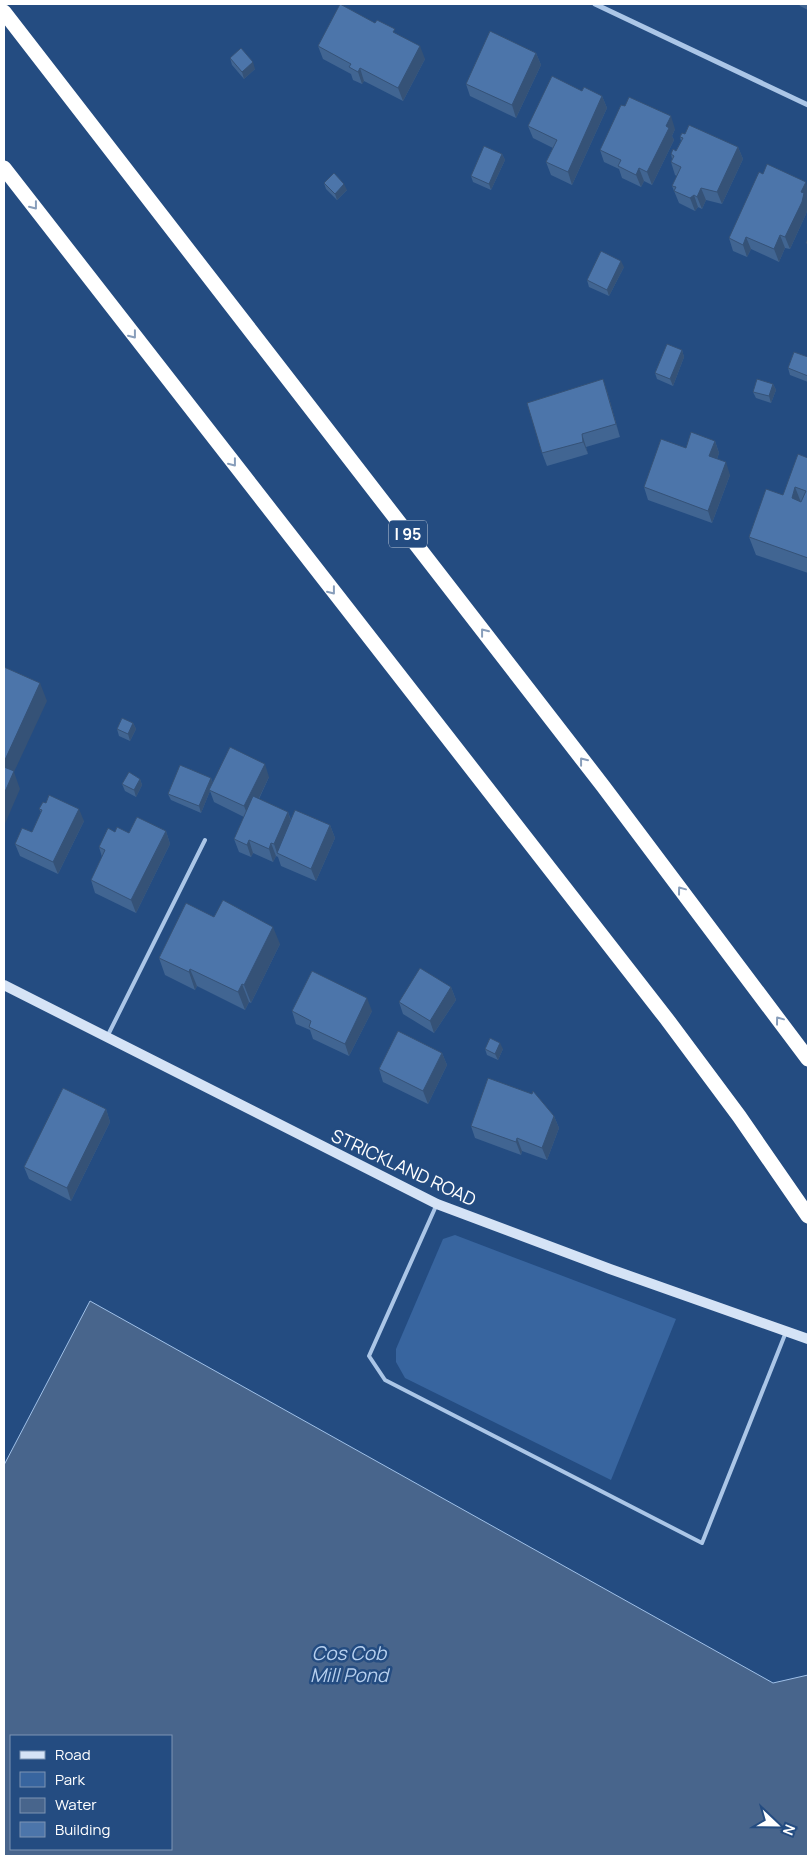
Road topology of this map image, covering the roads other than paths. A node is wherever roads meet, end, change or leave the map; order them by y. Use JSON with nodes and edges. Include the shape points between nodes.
{"nodes":[{"id":1,"x":595,"y":4,"type":"edge"},
{"id":2,"x":4,"y":12,"type":"edge"},
{"id":3,"x":808,"y":105,"type":"edge"},
{"id":4,"x":4,"y":168,"type":"edge"},
{"id":5,"x":204,"y":840,"type":"dead end"},
{"id":6,"x":4,"y":984,"type":"edge"},
{"id":7,"x":107,"y":1037,"type":"junction"},
{"id":8,"x":808,"y":1059,"type":"edge"},
{"id":9,"x":437,"y":1204,"type":"junction"},
{"id":10,"x":808,"y":1216,"type":"edge"},
{"id":11,"x":787,"y":1331,"type":"junction"},
{"id":12,"x":808,"y":1339,"type":"edge"}],
"edges":[{"from":1,"to":3,"type":"street"},
{"from":8,"to":2,"type":"highway","number":"I 95","one_way":true,"via":[[597,778]]},
{"from":4,"to":10,"type":"highway","one_way":true,"via":[[666,1018]]},
{"from":5,"to":7,"type":"lane"},
{"from":6,"to":7,"type":"main road","name":"STRICKLAND ROAD"},
{"from":7,"to":9,"type":"main road","name":"STRICKLAND ROAD"},
{"from":9,"to":11,"type":"main road","name":"STRICKLAND ROAD"},
{"from":9,"to":11,"type":"lane","via":[[369,1356],[385,1380],[702,1544]]},
{"from":11,"to":12,"type":"main road","name":"STRICKLAND ROAD"}]}
